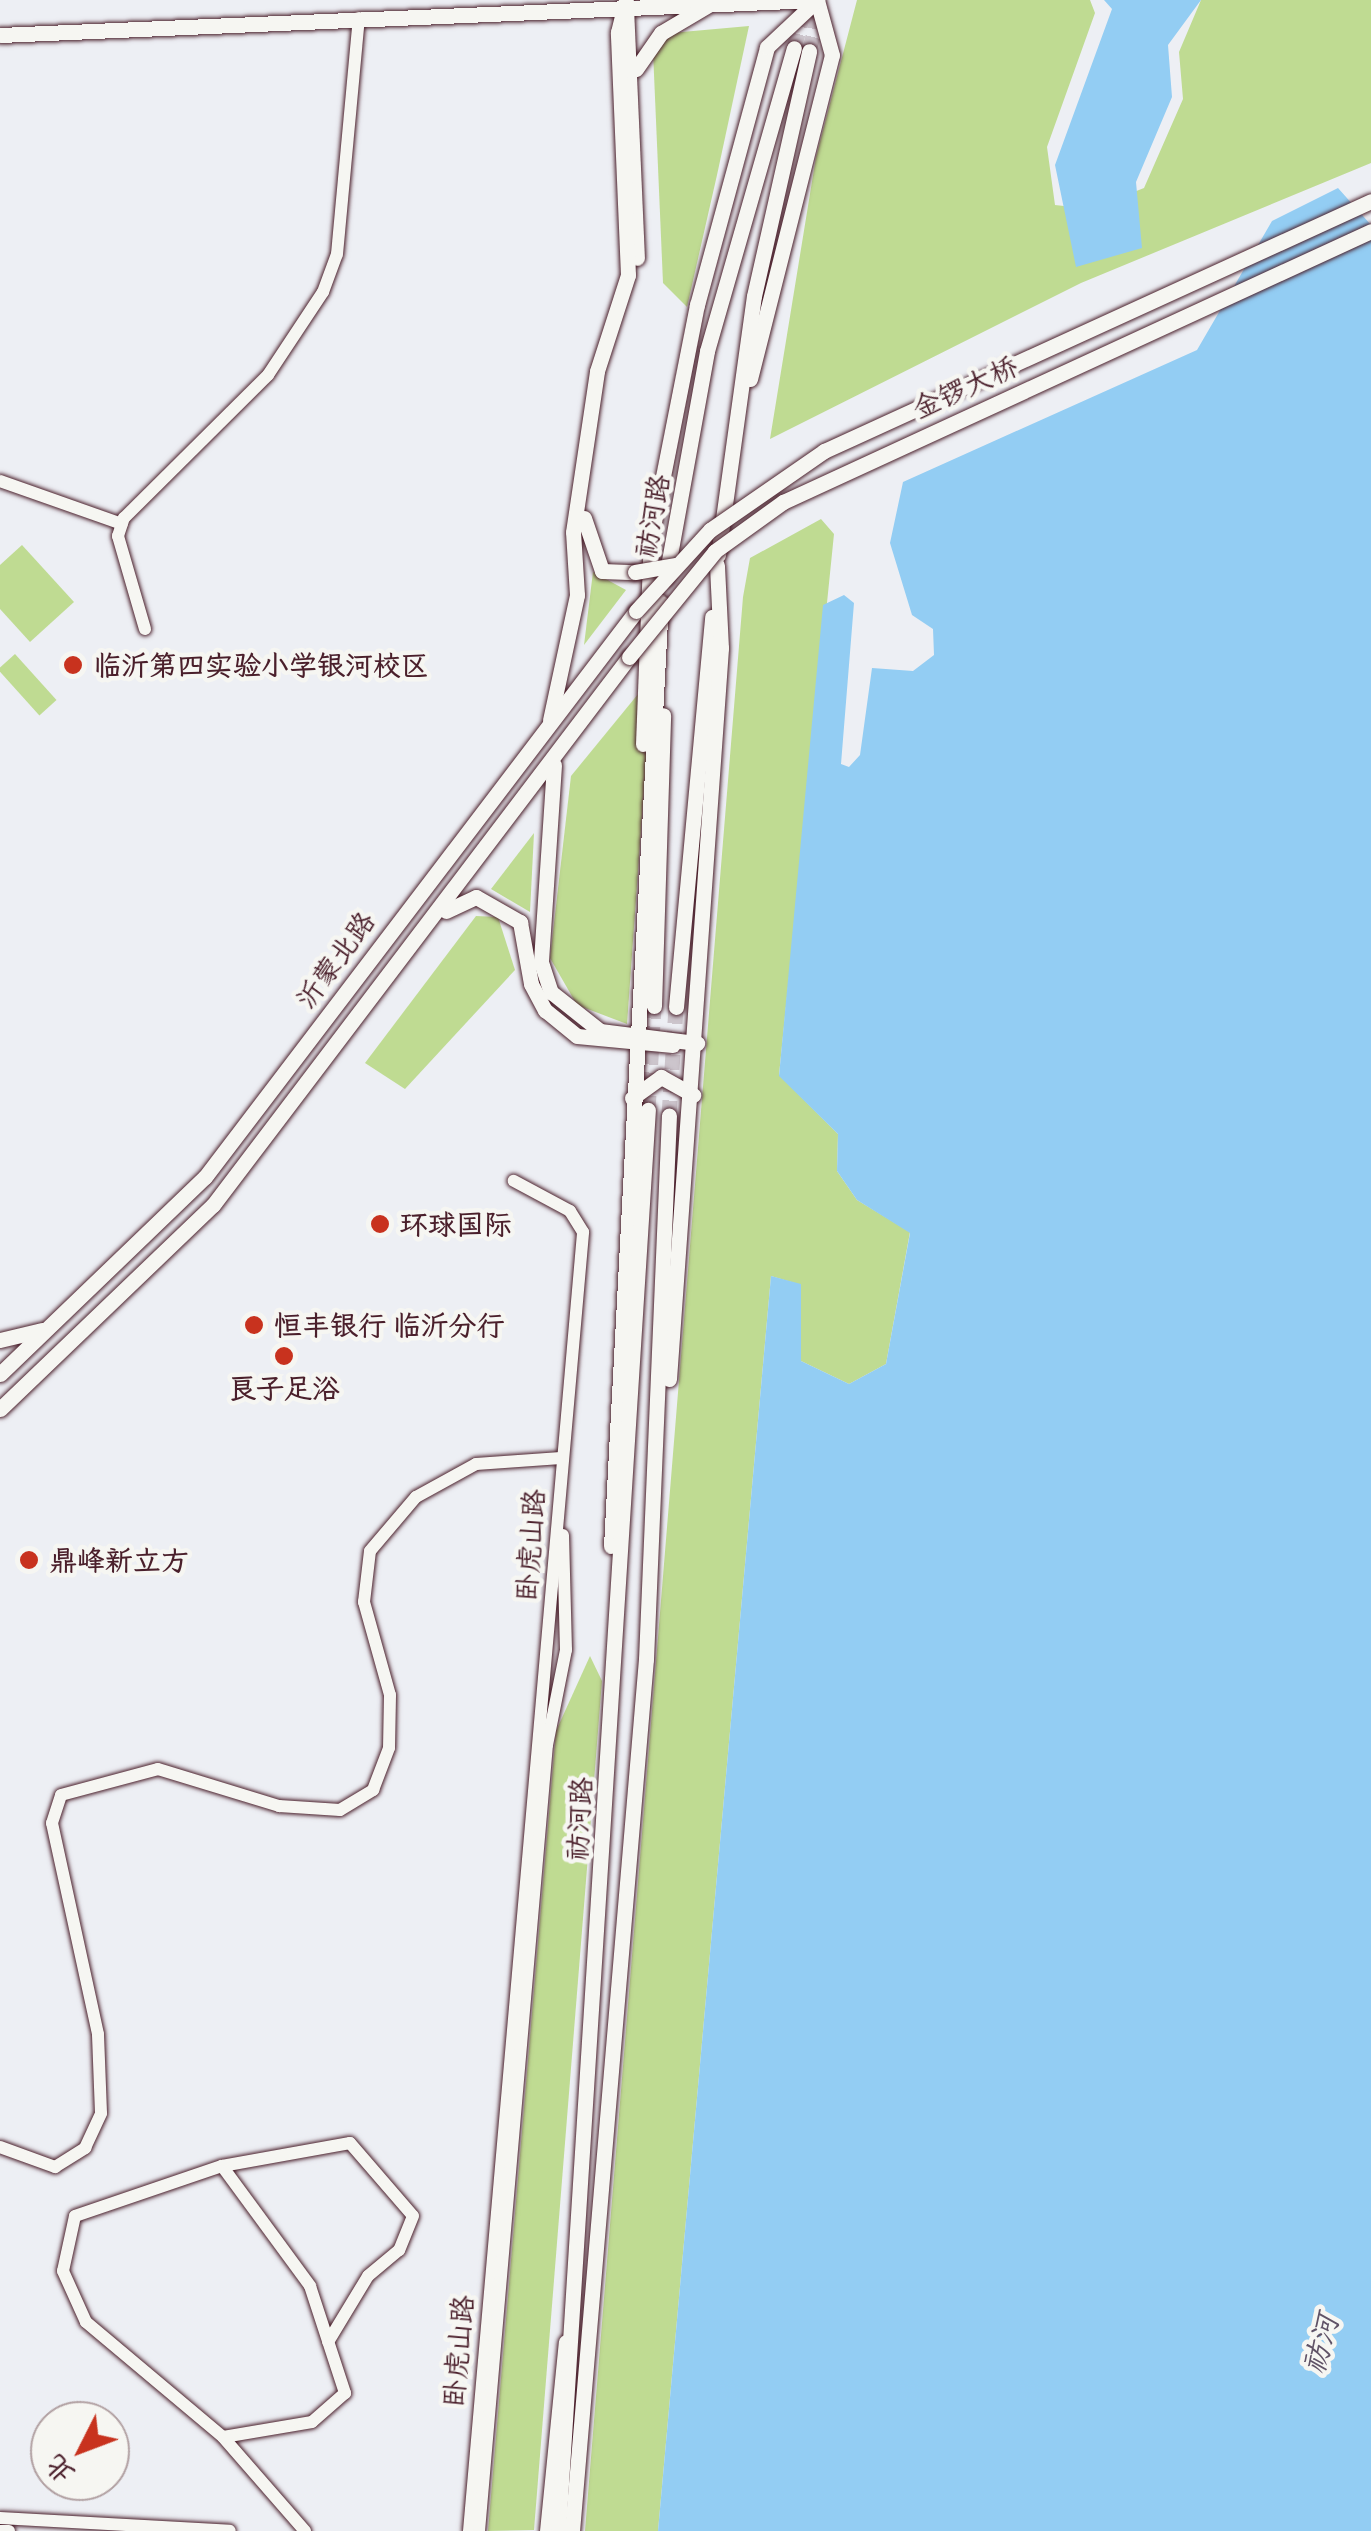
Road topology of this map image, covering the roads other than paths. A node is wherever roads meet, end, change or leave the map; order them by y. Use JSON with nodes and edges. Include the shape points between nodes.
{"nodes":[{"id":1,"x":561,"y":0,"type":"edge"},
{"id":2,"x":608,"y":0,"type":"edge"},
{"id":3,"x":817,"y":0,"type":"edge"},
{"id":4,"x":628,"y":1,"type":"edge"},
{"id":5,"x":712,"y":2,"type":"edge"},
{"id":6,"x":359,"y":18,"type":"junction"},
{"id":7,"x":0,"y":27,"type":"edge"},
{"id":8,"x":0,"y":35,"type":"edge"},
{"id":9,"x":633,"y":83,"type":"junction"},
{"id":10,"x":1371,"y":201,"type":"edge"},
{"id":11,"x":1371,"y":231,"type":"edge"},
{"id":12,"x":697,"y":305,"type":"junction"},
{"id":13,"x":689,"y":451,"type":"junction"},
{"id":14,"x":728,"y":470,"type":"junction"},
{"id":15,"x":0,"y":481,"type":"edge"},
{"id":16,"x":122,"y":524,"type":"junction"},
{"id":17,"x":686,"y":552,"type":"joint"},
{"id":18,"x":674,"y":565,"type":"junction"},
{"id":19,"x":717,"y":566,"type":"junction"},
{"id":20,"x":662,"y":602,"type":"junction"},
{"id":21,"x":146,"y":629,"type":"dead end"},
{"id":22,"x":629,"y":657,"type":"joint"},
{"id":23,"x":549,"y":724,"type":"junction"},
{"id":24,"x":555,"y":760,"type":"junction"},
{"id":25,"x":645,"y":877,"type":"junction"},
{"id":26,"x":442,"y":912,"type":"junction"},
{"id":27,"x":654,"y":1006,"type":"tunnel mouth"},
{"id":28,"x":676,"y":1006,"type":"tunnel mouth"},
{"id":29,"x":638,"y":1039,"type":"junction"},
{"id":30,"x":697,"y":1044,"type":"junction"},
{"id":31,"x":693,"y":1095,"type":"junction"},
{"id":32,"x":632,"y":1098,"type":"junction"},
{"id":33,"x":648,"y":1110,"type":"tunnel mouth"},
{"id":34,"x":669,"y":1115,"type":"tunnel mouth"},
{"id":35,"x":514,"y":1181,"type":"dead end"},
{"id":36,"x":50,"y":1327,"type":"junction"},
{"id":37,"x":0,"y":1340,"type":"edge"},
{"id":38,"x":0,"y":1374,"type":"edge"},
{"id":39,"x":0,"y":1409,"type":"edge"},
{"id":40,"x":561,"y":1458,"type":"junction"},
{"id":41,"x":615,"y":1619,"type":"junction"},
{"id":42,"x":646,"y":1660,"type":"junction"},
{"id":43,"x":0,"y":2147,"type":"edge"},
{"id":44,"x":222,"y":2166,"type":"junction"},
{"id":45,"x":581,"y":2265,"type":"junction"},
{"id":46,"x":328,"y":2342,"type":"junction"},
{"id":47,"x":223,"y":2437,"type":"junction"},
{"id":48,"x":548,"y":2513,"type":"junction"},
{"id":49,"x":0,"y":2518,"type":"edge"},
{"id":50,"x":0,"y":2530,"type":"edge"},
{"id":51,"x":10,"y":2531,"type":"edge"},
{"id":52,"x":230,"y":2531,"type":"edge"},
{"id":53,"x":305,"y":2531,"type":"edge"},
{"id":54,"x":469,"y":2531,"type":"edge"},
{"id":55,"x":479,"y":2531,"type":"edge"},
{"id":56,"x":532,"y":2531,"type":"edge"},
{"id":57,"x":547,"y":2531,"type":"edge"},
{"id":58,"x":558,"y":2531,"type":"edge"},
{"id":59,"x":572,"y":2531,"type":"edge"}],
"edges":[{"from":1,"to":7,"type":"main road"},
{"from":2,"to":4,"type":"main road"},
{"from":3,"to":5,"type":"main road"},
{"from":3,"to":12,"type":"main road","via":[[767,47]]},
{"from":3,"to":14,"type":"main road","name":"祊河路","via":[[832,55]]},
{"from":4,"to":5,"type":"main road"},
{"from":4,"to":6,"type":"main road"},
{"from":4,"to":9,"type":"main road"},
{"from":4,"to":23,"type":"main road","via":[[618,32],[628,275],[598,371],[573,532],[577,595]]},
{"from":5,"to":9,"type":"main road","via":[[660,33]]},
{"from":6,"to":8,"type":"main road"},
{"from":6,"to":16,"type":"street","via":[[347,192],[324,292],[268,375]]},
{"from":9,"to":18,"type":"main road","bridge":true,"via":[[638,277],[604,369],[584,535],[602,571]]},
{"from":10,"to":17,"type":"main road","name":"金锣大桥","bridge":true,"via":[[824,451]]},
{"from":11,"to":22,"type":"main road","name":"金锣大桥","bridge":true,"via":[[783,502],[715,551]]},
{"from":12,"to":13,"type":"main road"},
{"from":12,"to":25,"type":"main road","via":[[662,454],[641,635]]},
{"from":13,"to":14,"type":"main road","name":"祊河路","via":[[726,275],[802,49]]},
{"from":13,"to":20,"type":"main road","name":"祊河路"},
{"from":14,"to":19,"type":"main road","name":"祊河路"},
{"from":15,"to":16,"type":"street"},
{"from":16,"to":21,"type":"street"},
{"from":17,"to":18,"type":"main road","name":"沂蒙北路","bridge":true},
{"from":18,"to":23,"type":"main road","name":"沂蒙北路","bridge":true},
{"from":19,"to":28,"type":"main road","name":"祊河路"},
{"from":19,"to":30,"type":"main road","via":[[722,648]]},
{"from":20,"to":25,"type":"main road"},
{"from":20,"to":27,"type":"main road","name":"祊河路"},
{"from":22,"to":24,"type":"main road","name":"沂蒙北路"},
{"from":23,"to":36,"type":"main road","name":"沂蒙北路","via":[[205,1177]]},
{"from":24,"to":26,"type":"main road","name":"沂蒙北路"},
{"from":24,"to":29,"type":"main road","via":[[547,982],[590,1027]]},
{"from":25,"to":29,"type":"main road"},
{"from":26,"to":29,"type":"main road","via":[[476,897],[501,904],[520,922],[545,1010],[576,1036]]},
{"from":26,"to":39,"type":"main road","name":"沂蒙北路","via":[[187,1236]]},
{"from":29,"to":30,"type":"main road"},
{"from":29,"to":32,"type":"main road"},
{"from":30,"to":31,"type":"main road"},
{"from":31,"to":32,"type":"main road","via":[[661,1077]]},
{"from":31,"to":42,"type":"main road"},
{"from":32,"to":41,"type":"main road","via":[[608,1482]]},
{"from":33,"to":41,"type":"main road","name":"祊河路"},
{"from":34,"to":42,"type":"main road","name":"祊河路"},
{"from":35,"to":40,"type":"street","via":[[570,1211],[584,1232]]},
{"from":36,"to":37,"type":"main road"},
{"from":36,"to":38,"type":"main road","name":"沂蒙北路"},
{"from":40,"to":43,"type":"street","via":[[476,1464],[416,1497],[370,1551],[364,1602],[390,1696],[389,1748],[374,1790],[340,1810],[279,1806],[158,1770],[61,1795],[52,1823],[98,2034],[101,2113],[86,2148],[55,2167]]},
{"from":40,"to":54,"type":"street","name":"卧虎山路"},
{"from":40,"to":55,"type":"street","name":"卧虎山路","via":[[566,1650],[547,1745]]},
{"from":41,"to":45,"type":"main road","name":"祊河路"},
{"from":42,"to":59,"type":"main road","name":"祊河路"},
{"from":44,"to":46,"type":"street","via":[[310,2286]]},
{"from":44,"to":46,"type":"street","via":[[350,2143],[413,2216],[399,2250],[368,2276]]},
{"from":44,"to":47,"type":"street","via":[[75,2216],[63,2271],[86,2322]]},
{"from":45,"to":48,"type":"main road"},
{"from":45,"to":58,"type":"main road","name":"祊河路"},
{"from":46,"to":47,"type":"street","via":[[345,2392],[312,2422]]},
{"from":47,"to":53,"type":"street"},
{"from":48,"to":56,"type":"main road"},
{"from":48,"to":57,"type":"main road"},
{"from":49,"to":52,"type":"street"},
{"from":50,"to":51,"type":"street"}]}
